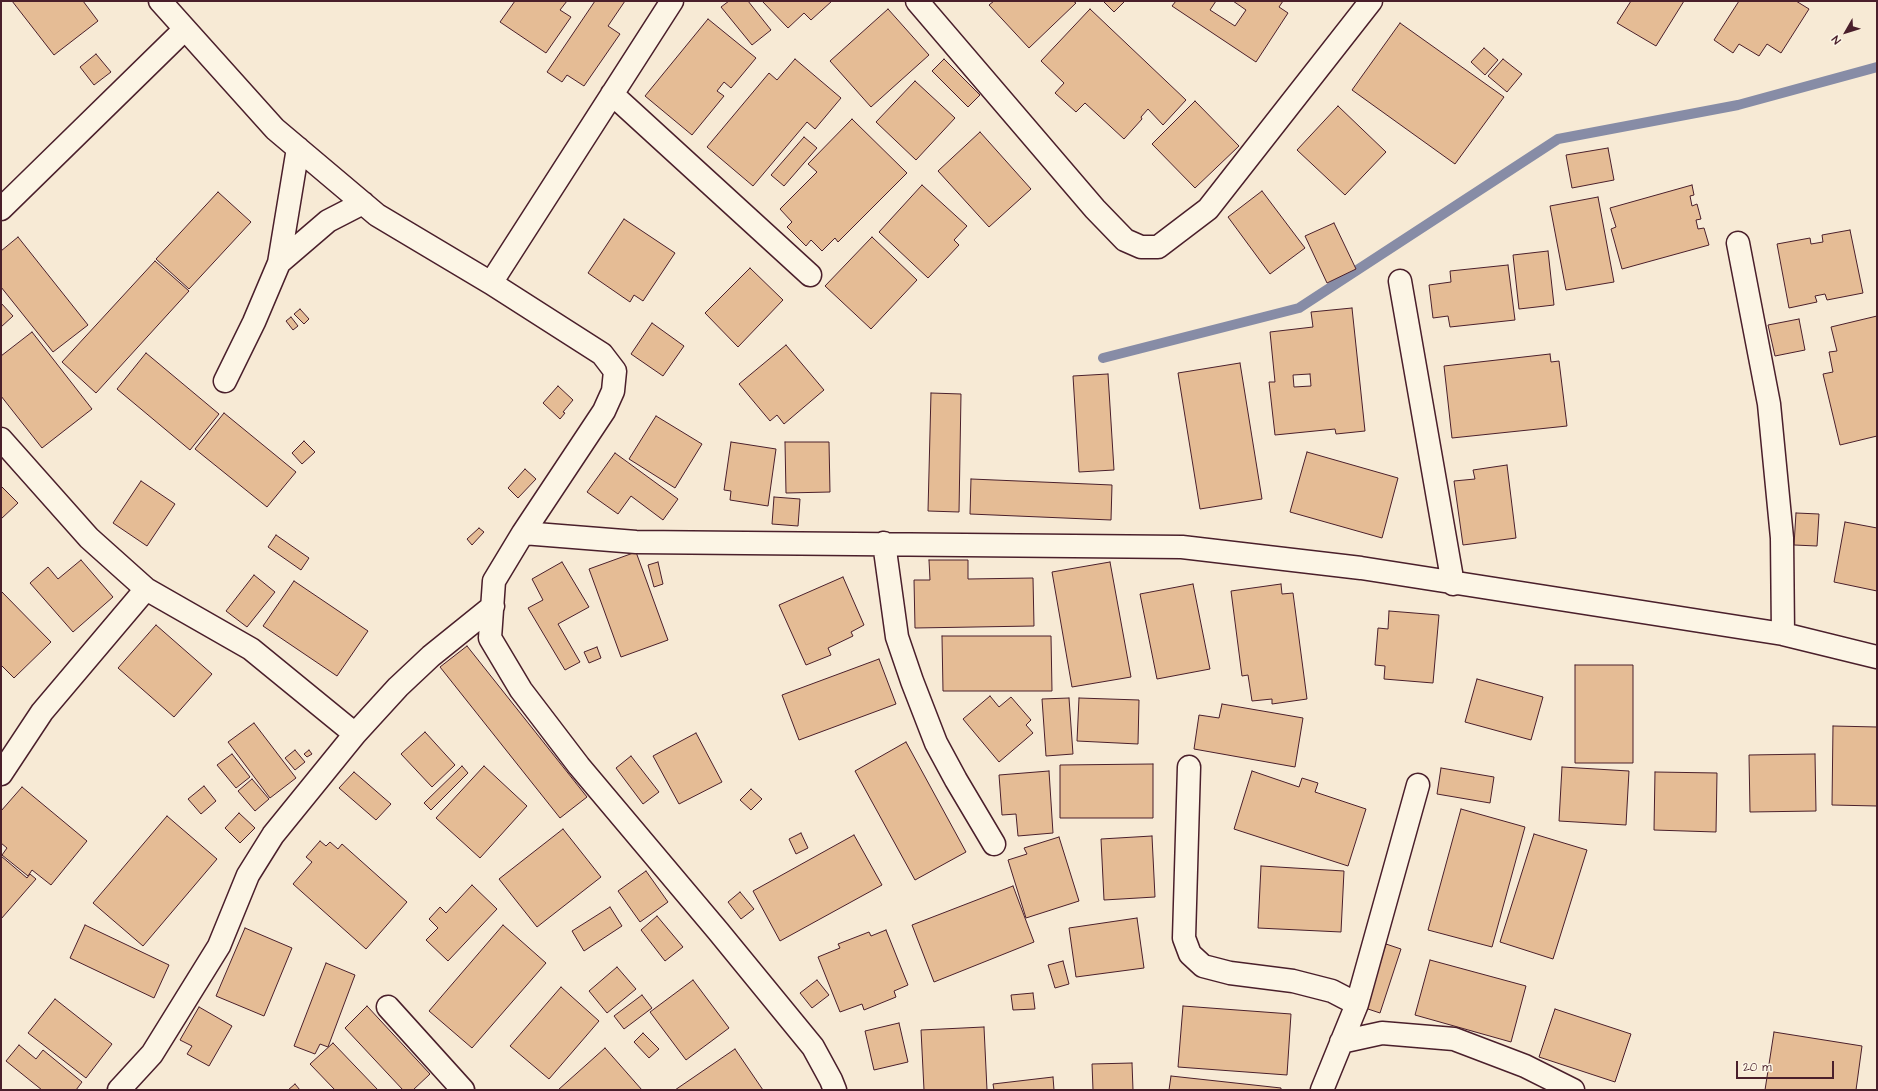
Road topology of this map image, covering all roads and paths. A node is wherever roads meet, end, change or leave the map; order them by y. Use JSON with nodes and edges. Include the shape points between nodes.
{"nodes":[{"id":1,"x":160,"y":1,"type":"edge"},
{"id":2,"x":672,"y":1,"type":"edge"},
{"id":3,"x":917,"y":1,"type":"edge"},
{"id":4,"x":1372,"y":1,"type":"edge"},
{"id":5,"x":185,"y":29,"type":"junction"},
{"id":6,"x":612,"y":94,"type":"junction"},
{"id":7,"x":298,"y":148,"type":"junction"},
{"id":8,"x":363,"y":203,"type":"junction"},
{"id":9,"x":1,"y":209,"type":"edge"},
{"id":10,"x":1738,"y":243,"type":"dead end"},
{"id":11,"x":279,"y":263,"type":"junction"},
{"id":12,"x":810,"y":275,"type":"dead end"},
{"id":13,"x":1400,"y":281,"type":"dead end"},
{"id":14,"x":491,"y":283,"type":"junction"},
{"id":15,"x":225,"y":381,"type":"dead end"},
{"id":16,"x":1,"y":439,"type":"edge"},
{"id":17,"x":523,"y":533,"type":"junction"},
{"id":18,"x":884,"y":543,"type":"junction"},
{"id":19,"x":1453,"y":584,"type":"junction"},
{"id":20,"x":146,"y":588,"type":"junction"},
{"id":21,"x":493,"y":606,"type":"junction"},
{"id":22,"x":1783,"y":634,"type":"junction"},
{"id":23,"x":1877,"y":658,"type":"edge"},
{"id":24,"x":356,"y":734,"type":"junction"},
{"id":25,"x":1189,"y":767,"type":"dead end"},
{"id":26,"x":1,"y":774,"type":"edge"},
{"id":27,"x":1418,"y":786,"type":"dead end"},
{"id":28,"x":994,"y":844,"type":"dead end"},
{"id":29,"x":1358,"y":1004,"type":"junction"},
{"id":30,"x":388,"y":1007,"type":"dead end"},
{"id":31,"x":1341,"y":1042,"type":"junction"},
{"id":32,"x":120,"y":1090,"type":"edge"},
{"id":33,"x":463,"y":1090,"type":"edge"},
{"id":34,"x":835,"y":1090,"type":"edge"},
{"id":35,"x":1322,"y":1090,"type":"edge"},
{"id":36,"x":1573,"y":1090,"type":"edge"}],
"edges":[{"from":1,"to":5,"type":"street"},
{"from":2,"to":6,"type":"street"},
{"from":3,"to":4,"type":"street","via":[[1124,240],[1141,247],[1158,247],[1208,209]]},
{"from":5,"to":7,"type":"street","via":[[275,129]]},
{"from":5,"to":9,"type":"street"},
{"from":6,"to":12,"type":"street"},
{"from":6,"to":14,"type":"street"},
{"from":7,"to":8,"type":"street"},
{"from":7,"to":11,"type":"street"},
{"from":8,"to":11,"type":"street","via":[[328,221]]},
{"from":8,"to":14,"type":"street","via":[[377,215]]},
{"from":10,"to":22,"type":"street","via":[[1769,404],[1782,538]]},
{"from":11,"to":15,"type":"street"},
{"from":13,"to":19,"type":"street"},
{"from":14,"to":17,"type":"street","via":[[602,354],[615,371],[613,391],[604,410]]},
{"from":16,"to":20,"type":"street","via":[[89,538]]},
{"from":17,"to":18,"type":"street","via":[[636,542]]},
{"from":17,"to":21,"type":"street","via":[[494,581]]},
{"from":18,"to":19,"type":"street","via":[[1182,548],[1361,568]]},
{"from":18,"to":28,"type":"street","via":[[897,637],[912,681],[936,743]]},
{"from":19,"to":22,"type":"street"},
{"from":20,"to":24,"type":"street","via":[[251,649]]},
{"from":20,"to":26,"type":"street","via":[[42,712]]},
{"from":21,"to":24,"type":"street","via":[[414,671]]},
{"from":21,"to":34,"type":"street","via":[[490,638],[521,690],[579,766],[718,930],[813,1048]]},
{"from":22,"to":23,"type":"street"},
{"from":24,"to":32,"type":"street","via":[[254,863],[219,946],[152,1054]]},
{"from":25,"to":29,"type":"street","via":[[1184,938],[1190,954],[1203,966],[1230,973],[1293,981],[1332,991]]},
{"from":27,"to":29,"type":"street"},
{"from":29,"to":31,"type":"street"},
{"from":30,"to":33,"type":"street"},
{"from":31,"to":35,"type":"street"},
{"from":31,"to":36,"type":"street","via":[[1382,1033],[1454,1039],[1525,1066]]}]}
